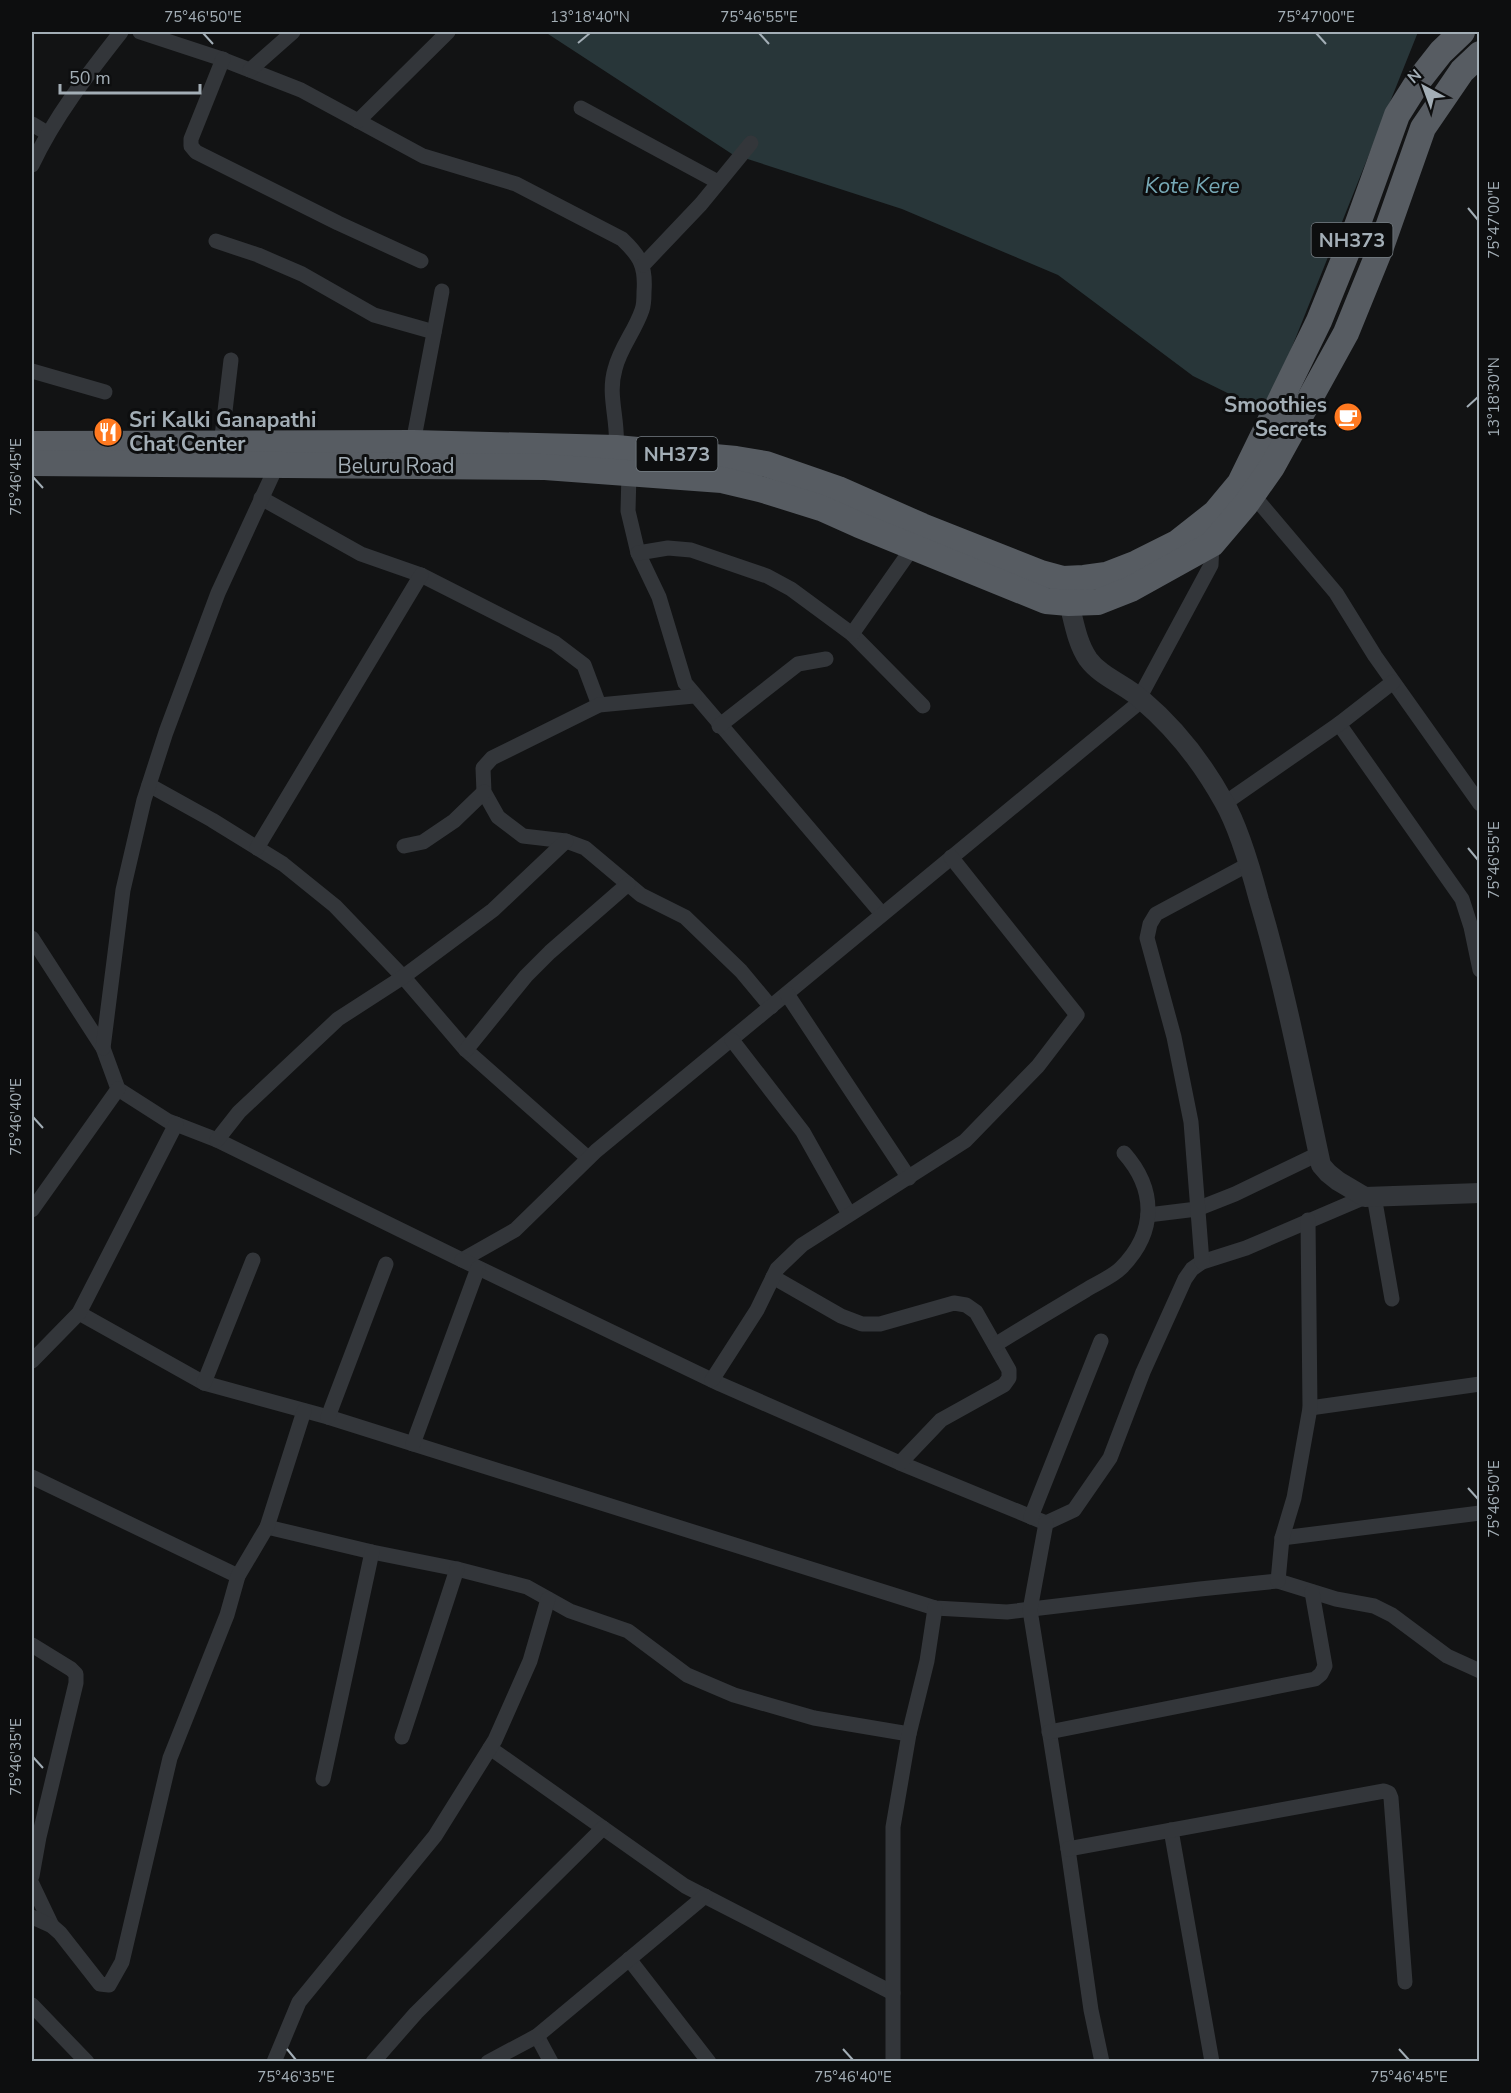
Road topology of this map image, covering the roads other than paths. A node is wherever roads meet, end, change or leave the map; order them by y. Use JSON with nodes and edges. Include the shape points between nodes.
{"nodes":[{"id":1,"x":121,"y":32,"type":"edge"},
{"id":2,"x":140,"y":32,"type":"edge"},
{"id":3,"x":293,"y":32,"type":"edge"},
{"id":4,"x":448,"y":32,"type":"edge"},
{"id":5,"x":1462,"y":32,"type":"edge"},
{"id":6,"x":1479,"y":54,"type":"edge"},
{"id":7,"x":223,"y":59,"type":"junction"},
{"id":8,"x":250,"y":70,"type":"junction"},
{"id":9,"x":580,"y":108,"type":"dead end"},
{"id":10,"x":358,"y":121,"type":"junction"},
{"id":11,"x":32,"y":124,"type":"edge"},
{"id":12,"x":47,"y":134,"type":"junction"},
{"id":13,"x":751,"y":143,"type":"dead end"},
{"id":14,"x":32,"y":165,"type":"edge"},
{"id":15,"x":718,"y":183,"type":"junction"},
{"id":16,"x":216,"y":241,"type":"dead end"},
{"id":17,"x":421,"y":261,"type":"dead end"},
{"id":18,"x":643,"y":265,"type":"junction"},
{"id":19,"x":442,"y":291,"type":"dead end"},
{"id":20,"x":434,"y":332,"type":"junction"},
{"id":21,"x":231,"y":360,"type":"dead end"},
{"id":22,"x":32,"y":371,"type":"edge"},
{"id":23,"x":105,"y":393,"type":"dead end"},
{"id":24,"x":413,"y":443,"type":"junction"},
{"id":25,"x":32,"y":444,"type":"edge"},
{"id":26,"x":221,"y":445,"type":"junction"},
{"id":27,"x":616,"y":448,"type":"junction"},
{"id":28,"x":32,"y":463,"type":"edge"},
{"id":29,"x":277,"y":465,"type":"junction"},
{"id":30,"x":629,"y":473,"type":"junction"},
{"id":31,"x":1253,"y":495,"type":"junction"},
{"id":32,"x":261,"y":498,"type":"junction"},
{"id":33,"x":1212,"y":544,"type":"junction"},
{"id":34,"x":913,"y":548,"type":"junction"},
{"id":35,"x":638,"y":553,"type":"junction"},
{"id":36,"x":422,"y":575,"type":"junction"},
{"id":37,"x":1069,"y":603,"type":"junction"},
{"id":38,"x":852,"y":634,"type":"junction"},
{"id":39,"x":826,"y":659,"type":"dead end"},
{"id":40,"x":1393,"y":682,"type":"junction"},
{"id":41,"x":694,"y":696,"type":"junction"},
{"id":42,"x":1140,"y":698,"type":"junction"},
{"id":43,"x":599,"y":705,"type":"junction"},
{"id":44,"x":923,"y":706,"type":"dead end"},
{"id":45,"x":1339,"y":724,"type":"junction"},
{"id":46,"x":719,"y":726,"type":"junction"},
{"id":47,"x":149,"y":785,"type":"junction"},
{"id":48,"x":484,"y":792,"type":"junction"},
{"id":49,"x":1225,"y":803,"type":"junction"},
{"id":50,"x":1479,"y":804,"type":"edge"},
{"id":51,"x":566,"y":841,"type":"junction"},
{"id":52,"x":404,"y":846,"type":"dead end"},
{"id":53,"x":257,"y":848,"type":"junction"},
{"id":54,"x":951,"y":857,"type":"junction"},
{"id":55,"x":1249,"y":864,"type":"junction"},
{"id":56,"x":628,"y":884,"type":"junction"},
{"id":57,"x":882,"y":914,"type":"junction"},
{"id":58,"x":32,"y":938,"type":"edge"},
{"id":59,"x":1479,"y":970,"type":"edge"},
{"id":60,"x":403,"y":977,"type":"junction"},
{"id":61,"x":787,"y":994,"type":"junction"},
{"id":62,"x":771,"y":1007,"type":"junction"},
{"id":63,"x":732,"y":1040,"type":"junction"},
{"id":64,"x":103,"y":1048,"type":"junction"},
{"id":65,"x":466,"y":1050,"type":"junction"},
{"id":66,"x":118,"y":1089,"type":"junction"},
{"id":67,"x":176,"y":1124,"type":"junction"},
{"id":68,"x":217,"y":1140,"type":"junction"},
{"id":69,"x":1124,"y":1153,"type":"dead end"},
{"id":70,"x":1318,"y":1154,"type":"junction"},
{"id":71,"x":588,"y":1158,"type":"junction"},
{"id":72,"x":909,"y":1178,"type":"junction"},
{"id":73,"x":1479,"y":1193,"type":"edge"},
{"id":74,"x":1370,"y":1196,"type":"junction"},
{"id":75,"x":1197,"y":1209,"type":"junction"},
{"id":76,"x":32,"y":1210,"type":"edge"},
{"id":77,"x":849,"y":1214,"type":"junction"},
{"id":78,"x":1148,"y":1215,"type":"junction"},
{"id":79,"x":1308,"y":1220,"type":"junction"},
{"id":80,"x":253,"y":1260,"type":"dead end"},
{"id":81,"x":462,"y":1260,"type":"junction"},
{"id":82,"x":1202,"y":1263,"type":"junction"},
{"id":83,"x":386,"y":1264,"type":"dead end"},
{"id":84,"x":478,"y":1268,"type":"junction"},
{"id":85,"x":773,"y":1277,"type":"junction"},
{"id":86,"x":1392,"y":1299,"type":"dead end"},
{"id":87,"x":79,"y":1313,"type":"junction"},
{"id":88,"x":1101,"y":1341,"type":"dead end"},
{"id":89,"x":995,"y":1345,"type":"junction"},
{"id":90,"x":32,"y":1361,"type":"edge"},
{"id":91,"x":712,"y":1380,"type":"junction"},
{"id":92,"x":204,"y":1383,"type":"junction"},
{"id":93,"x":1479,"y":1384,"type":"edge"},
{"id":94,"x":1310,"y":1408,"type":"junction"},
{"id":95,"x":304,"y":1411,"type":"junction"},
{"id":96,"x":328,"y":1417,"type":"junction"},
{"id":97,"x":413,"y":1444,"type":"junction"},
{"id":98,"x":900,"y":1463,"type":"junction"},
{"id":99,"x":32,"y":1477,"type":"edge"},
{"id":100,"x":1479,"y":1513,"type":"edge"},
{"id":101,"x":1031,"y":1517,"type":"junction"},
{"id":102,"x":1046,"y":1523,"type":"junction"},
{"id":103,"x":267,"y":1527,"type":"junction"},
{"id":104,"x":1282,"y":1538,"type":"junction"},
{"id":105,"x":372,"y":1552,"type":"junction"},
{"id":106,"x":457,"y":1569,"type":"junction"},
{"id":107,"x":238,"y":1576,"type":"junction"},
{"id":108,"x":1278,"y":1581,"type":"junction"},
{"id":109,"x":1312,"y":1592,"type":"junction"},
{"id":110,"x":548,"y":1599,"type":"junction"},
{"id":111,"x":935,"y":1608,"type":"junction"},
{"id":112,"x":1029,"y":1610,"type":"junction"},
{"id":113,"x":32,"y":1645,"type":"edge"},
{"id":114,"x":1479,"y":1671,"type":"edge"},
{"id":115,"x":1049,"y":1732,"type":"junction"},
{"id":116,"x":909,"y":1734,"type":"junction"},
{"id":117,"x":402,"y":1737,"type":"dead end"},
{"id":118,"x":490,"y":1748,"type":"junction"},
{"id":119,"x":323,"y":1779,"type":"dead end"},
{"id":120,"x":603,"y":1828,"type":"junction"},
{"id":121,"x":1171,"y":1830,"type":"junction"},
{"id":122,"x":1068,"y":1849,"type":"junction"},
{"id":123,"x":32,"y":1875,"type":"edge"},
{"id":124,"x":32,"y":1884,"type":"edge"},
{"id":125,"x":705,"y":1896,"type":"junction"},
{"id":126,"x":32,"y":1917,"type":"edge"},
{"id":127,"x":52,"y":1926,"type":"junction"},
{"id":128,"x":629,"y":1959,"type":"junction"},
{"id":129,"x":1405,"y":1982,"type":"dead end"},
{"id":130,"x":893,"y":1993,"type":"junction"},
{"id":131,"x":32,"y":2004,"type":"edge"},
{"id":132,"x":537,"y":2036,"type":"junction"},
{"id":133,"x":87,"y":2061,"type":"edge"},
{"id":134,"x":274,"y":2061,"type":"edge"},
{"id":135,"x":373,"y":2061,"type":"edge"},
{"id":136,"x":488,"y":2061,"type":"edge"},
{"id":137,"x":551,"y":2061,"type":"edge"},
{"id":138,"x":709,"y":2061,"type":"edge"},
{"id":139,"x":893,"y":2061,"type":"edge"},
{"id":140,"x":1102,"y":2061,"type":"edge"},
{"id":141,"x":1212,"y":2061,"type":"edge"}],
"edges":[{"from":1,"to":12,"type":"street"},
{"from":2,"to":7,"type":"street"},
{"from":3,"to":8,"type":"street"},
{"from":4,"to":10,"type":"street"},
{"from":5,"to":27,"type":"highway","number":"NH373","via":[[1419,80],[1397,115],[1319,321],[1239,483],[1215,513],[1194,530],[1137,563],[1106,575],[1063,579],[766,464]]},
{"from":6,"to":31,"type":"highway","number":"NH373","via":[[1443,96],[1423,128],[1346,333]]},
{"from":7,"to":8,"type":"street"},
{"from":7,"to":17,"type":"street","via":[[191,139],[196,152]]},
{"from":8,"to":10,"type":"street","via":[[301,90]]},
{"from":9,"to":15,"type":"street"},
{"from":10,"to":18,"type":"street","via":[[423,156],[516,184],[622,239],[636,251]]},
{"from":11,"to":12,"type":"street"},
{"from":12,"to":14,"type":"street"},
{"from":13,"to":15,"type":"street"},
{"from":15,"to":18,"type":"street"},
{"from":16,"to":20,"type":"street","via":[[302,274],[374,315]]},
{"from":18,"to":27,"type":"street","via":[[643,309],[615,369],[611,395],[618,431]]},
{"from":19,"to":20,"type":"street"},
{"from":20,"to":24,"type":"street"},
{"from":21,"to":26,"type":"street"},
{"from":22,"to":23,"type":"street"},
{"from":24,"to":26,"type":"highway","number":"NH373"},
{"from":24,"to":27,"type":"highway","number":"NH373"},
{"from":25,"to":26,"type":"highway","number":"NH373"},
{"from":28,"to":29,"type":"highway","name":"Beluru Road","number":"NH373"},
{"from":29,"to":30,"type":"highway","name":"Beluru Road","number":"NH373","via":[[545,467]]},
{"from":29,"to":32,"type":"street"},
{"from":30,"to":34,"type":"highway","number":"NH373","via":[[722,480],[760,489],[821,508]]},
{"from":30,"to":35,"type":"street","via":[[628,512]]},
{"from":31,"to":33,"type":"highway","number":"NH373"},
{"from":31,"to":40,"type":"street","via":[[1336,593]]},
{"from":32,"to":36,"type":"street","via":[[361,554]]},
{"from":32,"to":47,"type":"street","via":[[218,593]]},
{"from":33,"to":37,"type":"highway","number":"NH373","via":[[1131,589],[1098,602]]},
{"from":33,"to":42,"type":"street","via":[[1211,565]]},
{"from":34,"to":37,"type":"highway","number":"NH373","via":[[1046,601]]},
{"from":34,"to":38,"type":"street"},
{"from":35,"to":38,"type":"street","via":[[668,548],[691,550],[767,576]]},
{"from":35,"to":41,"type":"street","via":[[659,597],[685,683]]},
{"from":36,"to":43,"type":"street","via":[[555,643],[584,665]]},
{"from":36,"to":53,"type":"street"},
{"from":37,"to":42,"type":"street","via":[[1079,642],[1088,659]]},
{"from":38,"to":44,"type":"street"},
{"from":39,"to":46,"type":"street","via":[[798,664]]},
{"from":40,"to":45,"type":"street"},
{"from":40,"to":50,"type":"street"},
{"from":41,"to":43,"type":"street"},
{"from":41,"to":46,"type":"street"},
{"from":42,"to":49,"type":"street","via":[[1197,759]]},
{"from":42,"to":54,"type":"street"},
{"from":43,"to":48,"type":"street","via":[[492,758],[483,768]]},
{"from":45,"to":49,"type":"street"},
{"from":45,"to":59,"type":"street","via":[[1462,899]]},
{"from":46,"to":57,"type":"street"},
{"from":47,"to":53,"type":"street"},
{"from":47,"to":64,"type":"street","via":[[123,890]]},
{"from":48,"to":51,"type":"street","via":[[498,817],[523,836]]},
{"from":48,"to":52,"type":"street","via":[[454,821],[423,842]]},
{"from":49,"to":55,"type":"street"},
{"from":51,"to":56,"type":"street","via":[[585,848]]},
{"from":51,"to":60,"type":"street","via":[[493,910]]},
{"from":53,"to":60,"type":"street","via":[[335,906]]},
{"from":54,"to":57,"type":"street"},
{"from":54,"to":72,"type":"street","via":[[1077,1015],[1038,1066],[965,1141]]},
{"from":55,"to":70,"type":"street","via":[[1270,938]]},
{"from":55,"to":75,"type":"street","via":[[1156,914],[1147,938],[1174,1037],[1191,1122]]},
{"from":56,"to":62,"type":"street","via":[[641,895],[685,917],[741,971]]},
{"from":56,"to":65,"type":"street","via":[[526,976]]},
{"from":57,"to":61,"type":"street"},
{"from":58,"to":64,"type":"street"},
{"from":60,"to":65,"type":"street"},
{"from":60,"to":68,"type":"street","via":[[338,1019],[238,1112]]},
{"from":61,"to":62,"type":"street"},
{"from":61,"to":72,"type":"street"},
{"from":62,"to":63,"type":"street"},
{"from":63,"to":71,"type":"street"},
{"from":63,"to":77,"type":"street","via":[[804,1132]]},
{"from":64,"to":66,"type":"street"},
{"from":65,"to":71,"type":"street"},
{"from":66,"to":67,"type":"street"},
{"from":66,"to":76,"type":"street"},
{"from":67,"to":68,"type":"street"},
{"from":67,"to":87,"type":"street"},
{"from":68,"to":81,"type":"street"},
{"from":69,"to":78,"type":"street","via":[[1137,1168],[1149,1204]]},
{"from":70,"to":74,"type":"street","via":[[1328,1173]]},
{"from":70,"to":75,"type":"street"},
{"from":71,"to":81,"type":"street","via":[[515,1230]]},
{"from":72,"to":77,"type":"street"},
{"from":73,"to":74,"type":"street"},
{"from":74,"to":79,"type":"street"},
{"from":74,"to":86,"type":"street"},
{"from":75,"to":78,"type":"street"},
{"from":75,"to":82,"type":"street"},
{"from":77,"to":85,"type":"street","via":[[801,1245]]},
{"from":78,"to":89,"type":"street","via":[[1136,1249],[1120,1269]]},
{"from":79,"to":82,"type":"street"},
{"from":79,"to":94,"type":"street"},
{"from":80,"to":92,"type":"street"},
{"from":81,"to":84,"type":"street"},
{"from":82,"to":102,"type":"street","via":[[1185,1279],[1110,1458],[1074,1510]]},
{"from":83,"to":96,"type":"street"},
{"from":84,"to":91,"type":"street"},
{"from":84,"to":97,"type":"street"},
{"from":85,"to":89,"type":"street","via":[[841,1316],[862,1323],[880,1324],[954,1303],[966,1305],[976,1312]]},
{"from":85,"to":91,"type":"street","via":[[757,1310]]},
{"from":87,"to":90,"type":"street"},
{"from":87,"to":92,"type":"street"},
{"from":88,"to":101,"type":"street"},
{"from":89,"to":98,"type":"street","via":[[1009,1370],[1004,1385],[941,1420]]},
{"from":91,"to":98,"type":"street"},
{"from":92,"to":95,"type":"street"},
{"from":93,"to":94,"type":"street"},
{"from":94,"to":104,"type":"street","via":[[1294,1498]]},
{"from":95,"to":96,"type":"street"},
{"from":95,"to":103,"type":"street"},
{"from":96,"to":97,"type":"street"},
{"from":97,"to":111,"type":"street"},
{"from":98,"to":101,"type":"street"},
{"from":99,"to":107,"type":"street"},
{"from":100,"to":104,"type":"street"},
{"from":101,"to":102,"type":"street"},
{"from":102,"to":112,"type":"street"},
{"from":103,"to":105,"type":"street"},
{"from":103,"to":107,"type":"street"},
{"from":104,"to":108,"type":"street"},
{"from":105,"to":106,"type":"street"},
{"from":105,"to":119,"type":"street"},
{"from":106,"to":110,"type":"street","via":[[527,1587]]},
{"from":106,"to":117,"type":"street"},
{"from":107,"to":127,"type":"street","via":[[227,1615],[170,1758],[122,1962],[109,1986],[98,1982]]},
{"from":108,"to":109,"type":"street"},
{"from":108,"to":112,"type":"street"},
{"from":109,"to":114,"type":"street","via":[[1374,1606],[1447,1656]]},
{"from":109,"to":115,"type":"street","via":[[1324,1666],[1315,1679]]},
{"from":110,"to":116,"type":"street","via":[[628,1631],[687,1675],[734,1695],[814,1718]]},
{"from":110,"to":118,"type":"street","via":[[530,1660]]},
{"from":111,"to":112,"type":"street"},
{"from":111,"to":116,"type":"street"},
{"from":112,"to":115,"type":"street"},
{"from":113,"to":123,"type":"street","via":[[76,1674]]},
{"from":115,"to":122,"type":"street"},
{"from":116,"to":130,"type":"street","via":[[893,1827]]},
{"from":118,"to":120,"type":"street"},
{"from":118,"to":134,"type":"street","via":[[435,1836],[299,2002]]},
{"from":120,"to":125,"type":"street"},
{"from":120,"to":135,"type":"street","via":[[416,2013]]},
{"from":121,"to":122,"type":"street"},
{"from":121,"to":129,"type":"street","via":[[1389,1793]]},
{"from":121,"to":141,"type":"street"},
{"from":122,"to":140,"type":"street","via":[[1090,2010]]},
{"from":124,"to":127,"type":"street"},
{"from":125,"to":128,"type":"street"},
{"from":125,"to":130,"type":"street"},
{"from":126,"to":127,"type":"street"},
{"from":128,"to":132,"type":"street"},
{"from":128,"to":138,"type":"street"},
{"from":130,"to":139,"type":"street"},
{"from":131,"to":133,"type":"street"},
{"from":132,"to":136,"type":"street"},
{"from":132,"to":137,"type":"street"}]}
